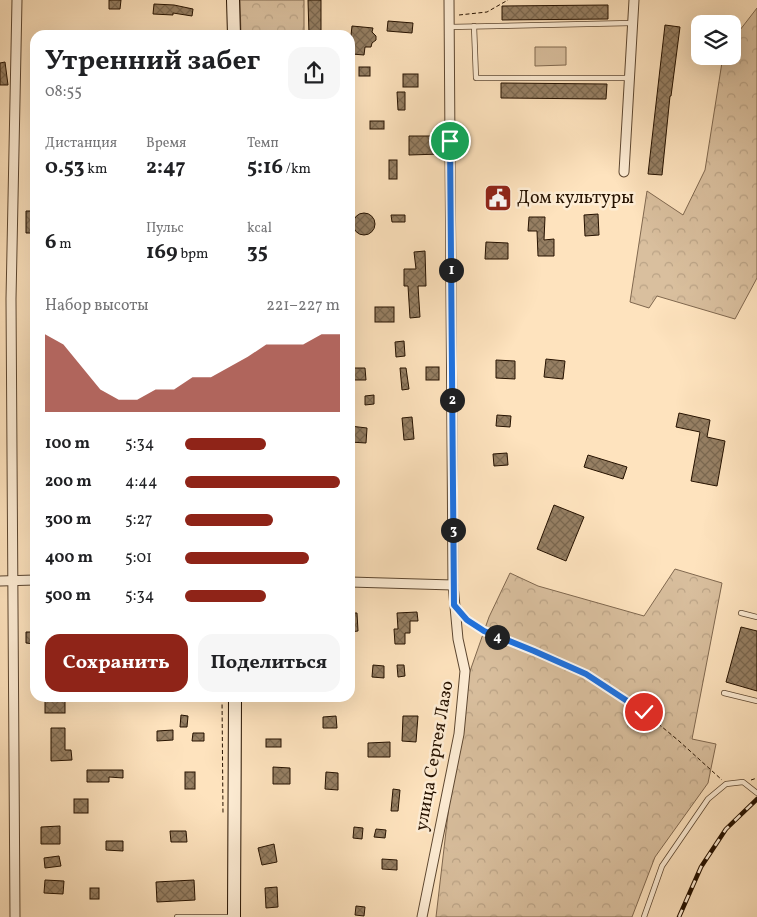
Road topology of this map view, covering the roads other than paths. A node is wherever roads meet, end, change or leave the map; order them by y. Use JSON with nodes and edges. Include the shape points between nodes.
{"nodes":[{"id":1,"x":17,"y":0,"type":"edge"},
{"id":2,"x":234,"y":0,"type":"edge"},
{"id":3,"x":449,"y":0,"type":"edge"},
{"id":4,"x":634,"y":0,"type":"edge"},
{"id":5,"x":632,"y":23,"type":"junction"},
{"id":6,"x":474,"y":26,"type":"junction"},
{"id":7,"x":450,"y":27,"type":"junction"},
{"id":8,"x":234,"y":30,"type":"edge"},
{"id":9,"x":629,"y":78,"type":"junction"},
{"id":10,"x":624,"y":172,"type":"dead end"},
{"id":11,"x":30,"y":580,"type":"edge"},
{"id":12,"x":0,"y":581,"type":"edge"},
{"id":13,"x":12,"y":581,"type":"junction"},
{"id":14,"x":355,"y":582,"type":"edge"},
{"id":15,"x":453,"y":585,"type":"junction"},
{"id":16,"x":741,"y":613,"type":"dead end"},
{"id":17,"x":757,"y":617,"type":"edge"},
{"id":18,"x":724,"y":693,"type":"dead end"},
{"id":19,"x":757,"y":701,"type":"edge"},
{"id":20,"x":235,"y":702,"type":"edge"},
{"id":21,"x":757,"y":793,"type":"edge"},
{"id":22,"x":15,"y":917,"type":"edge"},
{"id":23,"x":177,"y":917,"type":"edge"},
{"id":24,"x":234,"y":917,"type":"edge"},
{"id":25,"x":422,"y":917,"type":"edge"},
{"id":26,"x":644,"y":917,"type":"edge"}],
"edges":[{"from":1,"to":13,"type":"street","via":[[11,299]]},
{"from":2,"to":8,"type":"main road"},
{"from":3,"to":7,"type":"street","name":"улица Сергея Лазо"},
{"from":4,"to":5,"type":"street"},
{"from":5,"to":6,"type":"lane"},
{"from":5,"to":9,"type":"street"},
{"from":6,"to":7,"type":"lane"},
{"from":6,"to":9,"type":"lane","via":[[476,78]]},
{"from":7,"to":15,"type":"street","name":"улица Сергея Лазо"},
{"from":9,"to":10,"type":"street"},
{"from":11,"to":13,"type":"street"},
{"from":12,"to":13,"type":"street"},
{"from":13,"to":22,"type":"street"},
{"from":14,"to":15,"type":"street"},
{"from":15,"to":25,"type":"street","name":"улица Сергея Лазо","via":[[458,639],[466,671],[459,734]]},
{"from":16,"to":17,"type":"lane"},
{"from":18,"to":19,"type":"lane"},
{"from":20,"to":24,"type":"main road"},
{"from":21,"to":26,"type":"lane","via":[[743,782],[726,784],[708,799],[662,866]]},
{"from":23,"to":24,"type":"lane"}]}
